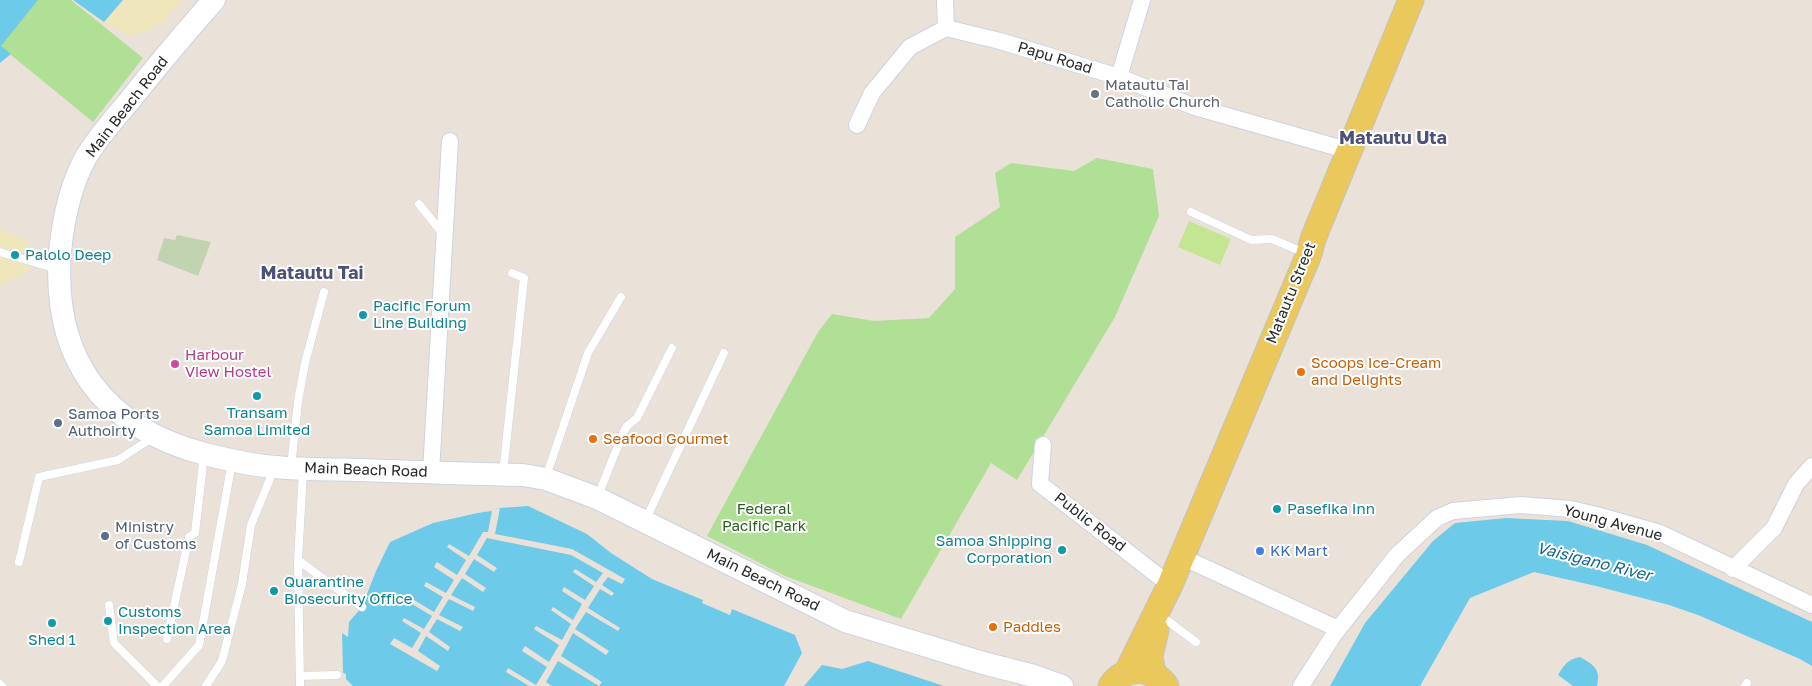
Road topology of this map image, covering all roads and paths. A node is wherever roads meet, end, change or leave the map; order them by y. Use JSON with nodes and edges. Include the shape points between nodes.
{"nodes":[{"id":1,"x":214,"y":0,"type":"edge"},
{"id":2,"x":945,"y":0,"type":"edge"},
{"id":3,"x":1142,"y":0,"type":"edge"},
{"id":4,"x":1411,"y":0,"type":"edge"},
{"id":5,"x":946,"y":28,"type":"junction"},
{"id":6,"x":1119,"y":77,"type":"junction"},
{"id":7,"x":858,"y":125,"type":"dead end"},
{"id":8,"x":450,"y":141,"type":"dead end"},
{"id":9,"x":1350,"y":151,"type":"junction"},
{"id":10,"x":419,"y":204,"type":"dead end"},
{"id":11,"x":1191,"y":212,"type":"dead end"},
{"id":12,"x":444,"y":236,"type":"junction"},
{"id":13,"x":0,"y":252,"type":"edge"},
{"id":14,"x":1308,"y":254,"type":"junction"},
{"id":15,"x":59,"y":270,"type":"junction"},
{"id":16,"x":512,"y":273,"type":"dead end"},
{"id":17,"x":324,"y":292,"type":"dead end"},
{"id":18,"x":621,"y":297,"type":"dead end"},
{"id":19,"x":672,"y":348,"type":"dead end"},
{"id":20,"x":724,"y":353,"type":"dead end"},
{"id":21,"x":156,"y":435,"type":"junction"},
{"id":22,"x":1043,"y":445,"type":"dead end"},
{"id":23,"x":204,"y":454,"type":"junction"},
{"id":24,"x":233,"y":459,"type":"junction"},
{"id":25,"x":1812,"y":466,"type":"edge"},
{"id":26,"x":289,"y":468,"type":"junction"},
{"id":27,"x":431,"y":472,"type":"junction"},
{"id":28,"x":503,"y":475,"type":"junction"},
{"id":29,"x":546,"y":479,"type":"junction"},
{"id":30,"x":597,"y":498,"type":"junction"},
{"id":31,"x":645,"y":521,"type":"junction"},
{"id":32,"x":1182,"y":558,"type":"junction"},
{"id":33,"x":298,"y":560,"type":"junction"},
{"id":34,"x":19,"y":562,"type":"dead end"},
{"id":35,"x":1733,"y":569,"type":"junction"},
{"id":36,"x":1170,"y":585,"type":"junction"},
{"id":37,"x":109,"y":605,"type":"dead end"},
{"id":38,"x":1812,"y":605,"type":"edge"},
{"id":39,"x":362,"y":607,"type":"dead end"},
{"id":40,"x":1160,"y":616,"type":"junction"},
{"id":41,"x":1338,"y":629,"type":"junction"},
{"id":42,"x":167,"y":639,"type":"dead end"},
{"id":43,"x":1196,"y":642,"type":"dead end"},
{"id":44,"x":337,"y":675,"type":"dead end"},
{"id":45,"x":300,"y":676,"type":"junction"},
{"id":46,"x":1160,"y":680,"type":"edge"},
{"id":47,"x":1114,"y":682,"type":"edge"},
{"id":48,"x":157,"y":686,"type":"edge"},
{"id":49,"x":163,"y":686,"type":"edge"},
{"id":50,"x":206,"y":686,"type":"edge"},
{"id":51,"x":300,"y":686,"type":"edge"},
{"id":52,"x":1062,"y":686,"type":"edge"},
{"id":53,"x":1301,"y":686,"type":"edge"}],
"edges":[{"from":1,"to":15,"type":"main road","name":"Main Beach Road","via":[[145,81],[86,158],[76,179],[65,218]]},
{"from":2,"to":5,"type":"street"},
{"from":3,"to":6,"type":"street"},
{"from":4,"to":9,"type":"main road","name":"Matautu Street"},
{"from":5,"to":6,"type":"street","name":"Papu Road"},
{"from":5,"to":7,"type":"street","via":[[910,47],[872,93]]},
{"from":6,"to":9,"type":"street","name":"Papu Road","via":[[1195,107]]},
{"from":8,"to":12,"type":"street"},
{"from":9,"to":14,"type":"main road","name":"Matautu Street"},
{"from":10,"to":12,"type":"lane"},
{"from":11,"to":14,"type":"lane","via":[[1251,240],[1272,239]]},
{"from":12,"to":27,"type":"street"},
{"from":13,"to":15,"type":"lane"},
{"from":14,"to":32,"type":"main road","name":"Matautu Street"},
{"from":15,"to":21,"type":"main road","name":"Main Beach Road","via":[[61,308],[81,369],[128,420]]},
{"from":16,"to":28,"type":"lane","via":[[524,278]]},
{"from":17,"to":26,"type":"lane","via":[[301,382]]},
{"from":18,"to":29,"type":"lane","via":[[588,353]]},
{"from":19,"to":30,"type":"lane","via":[[637,418],[627,426]]},
{"from":20,"to":31,"type":"lane"},
{"from":21,"to":23,"type":"main road","name":"Main Beach Road"},
{"from":21,"to":34,"type":"lane","via":[[118,460],[39,477]]},
{"from":22,"to":36,"type":"street","name":"Public Road","via":[[1040,484]]},
{"from":23,"to":24,"type":"main road","name":"Main Beach Road"},
{"from":23,"to":42,"type":"lane","via":[[195,533],[189,537]]},
{"from":24,"to":26,"type":"main road","name":"Main Beach Road"},
{"from":24,"to":49,"type":"lane","via":[[199,645]]},
{"from":25,"to":35,"type":"street","via":[[1796,484],[1774,528]]},
{"from":26,"to":27,"type":"main road","name":"Main Beach Road"},
{"from":26,"to":33,"type":"lane"},
{"from":26,"to":50,"type":"lane","via":[[251,525],[242,584],[222,661]]},
{"from":27,"to":28,"type":"main road","name":"Main Beach Road"},
{"from":28,"to":29,"type":"main road","name":"Main Beach Road"},
{"from":29,"to":30,"type":"main road","name":"Main Beach Road"},
{"from":30,"to":31,"type":"main road","name":"Main Beach Road"},
{"from":31,"to":52,"type":"main road","name":"Main Beach Road","via":[[845,621]]},
{"from":32,"to":36,"type":"main road","name":"Matautu Street"},
{"from":32,"to":41,"type":"street"},
{"from":33,"to":39,"type":"lane"},
{"from":33,"to":45,"type":"lane"},
{"from":35,"to":38,"type":"street","name":"Young Avenue"},
{"from":35,"to":41,"type":"street","name":"Young Avenue","via":[[1660,533],[1571,509],[1521,506],[1453,511],[1437,518],[1397,555]]},
{"from":36,"to":40,"type":"main road","name":"Matautu Street"},
{"from":36,"to":47,"type":"main road","name":"Matautu Street"},
{"from":37,"to":48,"type":"lane","via":[[114,643]]},
{"from":40,"to":43,"type":"lane"},
{"from":40,"to":46,"type":"main road","name":"Matautu Street","via":[[1150,656]]},
{"from":41,"to":53,"type":"street","name":"Young Avenue"},
{"from":44,"to":45,"type":"lane"},
{"from":45,"to":51,"type":"lane"},
{"from":46,"to":47,"type":"main road","via":[[1138,670]]}]}
